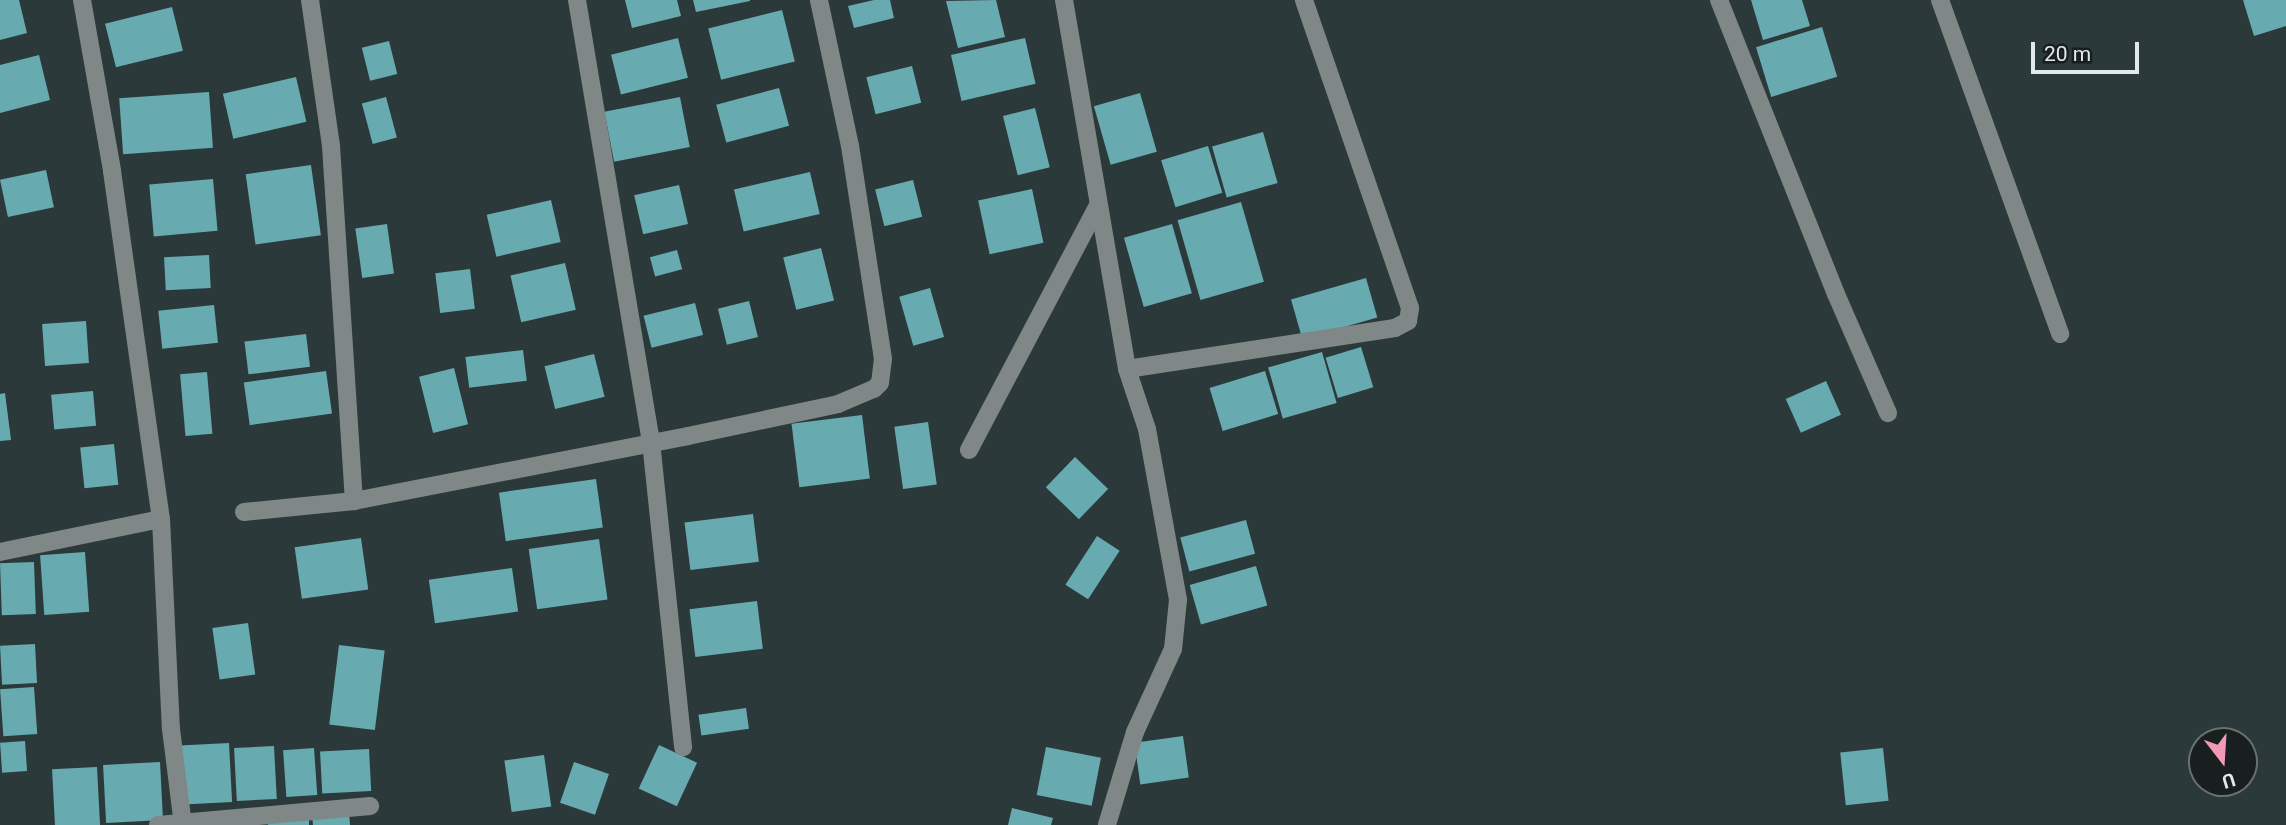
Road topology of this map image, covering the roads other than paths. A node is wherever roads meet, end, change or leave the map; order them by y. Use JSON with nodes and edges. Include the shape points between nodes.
{"nodes":[{"id":1,"x":82,"y":0,"type":"edge"},
{"id":2,"x":310,"y":0,"type":"edge"},
{"id":3,"x":577,"y":0,"type":"edge"},
{"id":4,"x":819,"y":0,"type":"edge"},
{"id":5,"x":1064,"y":0,"type":"edge"},
{"id":6,"x":1304,"y":0,"type":"edge"},
{"id":7,"x":1719,"y":0,"type":"edge"},
{"id":8,"x":1940,"y":0,"type":"edge"},
{"id":9,"x":1098,"y":205,"type":"junction"},
{"id":10,"x":2060,"y":334,"type":"dead end"},
{"id":11,"x":1127,"y":369,"type":"junction"},
{"id":12,"x":1888,"y":413,"type":"dead end"},
{"id":13,"x":651,"y":442,"type":"junction"},
{"id":14,"x":969,"y":450,"type":"dead end"},
{"id":15,"x":354,"y":502,"type":"junction"},
{"id":16,"x":244,"y":512,"type":"dead end"},
{"id":17,"x":161,"y":519,"type":"junction"},
{"id":18,"x":0,"y":552,"type":"edge"},
{"id":19,"x":683,"y":747,"type":"dead end"},
{"id":20,"x":370,"y":806,"type":"dead end"},
{"id":21,"x":183,"y":824,"type":"edge"},
{"id":22,"x":158,"y":825,"type":"edge"},
{"id":23,"x":1107,"y":825,"type":"edge"}],
"edges":[{"from":1,"to":17,"type":"street","via":[[112,171]]},
{"from":2,"to":15,"type":"street","via":[[331,146]]},
{"from":3,"to":13,"type":"street"},
{"from":4,"to":13,"type":"street","via":[[850,146],[883,359],[880,383],[838,404]]},
{"from":5,"to":9,"type":"street"},
{"from":6,"to":11,"type":"street","via":[[1410,308],[1408,321],[1395,328]]},
{"from":7,"to":12,"type":"street"},
{"from":8,"to":10,"type":"street"},
{"from":9,"to":11,"type":"street"},
{"from":9,"to":14,"type":"street"},
{"from":11,"to":23,"type":"street","via":[[1147,429],[1178,600],[1173,649],[1135,732]]},
{"from":13,"to":15,"type":"street"},
{"from":13,"to":19,"type":"street"},
{"from":15,"to":16,"type":"street"},
{"from":17,"to":18,"type":"street"},
{"from":17,"to":21,"type":"street","via":[[171,729]]},
{"from":20,"to":21,"type":"street"},
{"from":21,"to":22,"type":"street"}]}
